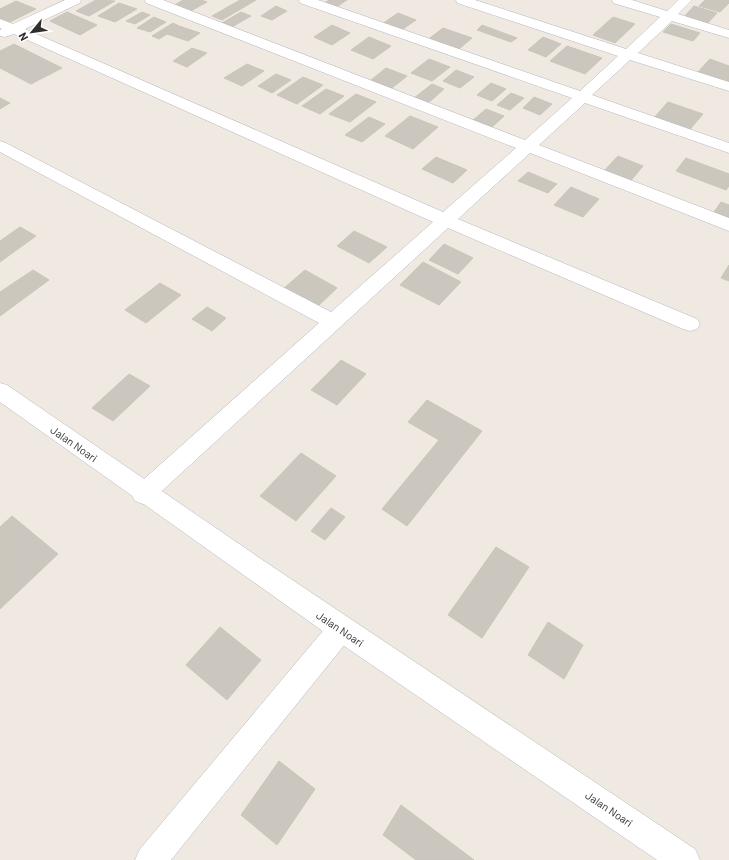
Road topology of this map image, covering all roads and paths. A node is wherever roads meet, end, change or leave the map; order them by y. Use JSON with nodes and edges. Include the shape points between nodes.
{"nodes":[{"id":1,"x":75,"y":0,"type":"edge"},
{"id":2,"x":151,"y":0,"type":"edge"},
{"id":3,"x":305,"y":0,"type":"edge"},
{"id":4,"x":462,"y":0,"type":"edge"},
{"id":5,"x":618,"y":0,"type":"edge"},
{"id":6,"x":686,"y":0,"type":"edge"},
{"id":7,"x":669,"y":15,"type":"junction"},
{"id":8,"x":4,"y":29,"type":"edge"},
{"id":9,"x":729,"y":34,"type":"edge"},
{"id":10,"x":627,"y":55,"type":"junction"},
{"id":11,"x":729,"y":87,"type":"edge"},
{"id":12,"x":582,"y":97,"type":"junction"},
{"id":13,"x":0,"y":146,"type":"edge"},
{"id":14,"x":526,"y":147,"type":"junction"},
{"id":15,"x":729,"y":148,"type":"edge"},
{"id":16,"x":446,"y":220,"type":"junction"},
{"id":17,"x":729,"y":225,"type":"edge"},
{"id":18,"x":333,"y":322,"type":"junction"},
{"id":19,"x":690,"y":324,"type":"dead end"},
{"id":20,"x":0,"y":391,"type":"edge"},
{"id":21,"x":143,"y":494,"type":"junction"},
{"id":22,"x":341,"y":629,"type":"junction"},
{"id":23,"x":151,"y":860,"type":"edge"},
{"id":24,"x":684,"y":860,"type":"edge"}],
"edges":[{"from":1,"to":8,"type":"street"},
{"from":2,"to":14,"type":"street"},
{"from":3,"to":12,"type":"street"},
{"from":4,"to":10,"type":"street"},
{"from":5,"to":7,"type":"street"},
{"from":6,"to":7,"type":"street"},
{"from":7,"to":9,"type":"street"},
{"from":7,"to":10,"type":"street"},
{"from":8,"to":16,"type":"street"},
{"from":10,"to":11,"type":"street"},
{"from":10,"to":12,"type":"street"},
{"from":12,"to":14,"type":"street"},
{"from":12,"to":15,"type":"street"},
{"from":13,"to":18,"type":"street"},
{"from":14,"to":16,"type":"street"},
{"from":14,"to":17,"type":"street"},
{"from":16,"to":18,"type":"street"},
{"from":16,"to":19,"type":"street"},
{"from":18,"to":21,"type":"street"},
{"from":20,"to":21,"type":"street","name":"Jalan Noari"},
{"from":21,"to":22,"type":"street","name":"Jalan Noari"},
{"from":22,"to":23,"type":"street"},
{"from":22,"to":24,"type":"street","name":"Jalan Noari"}]}
